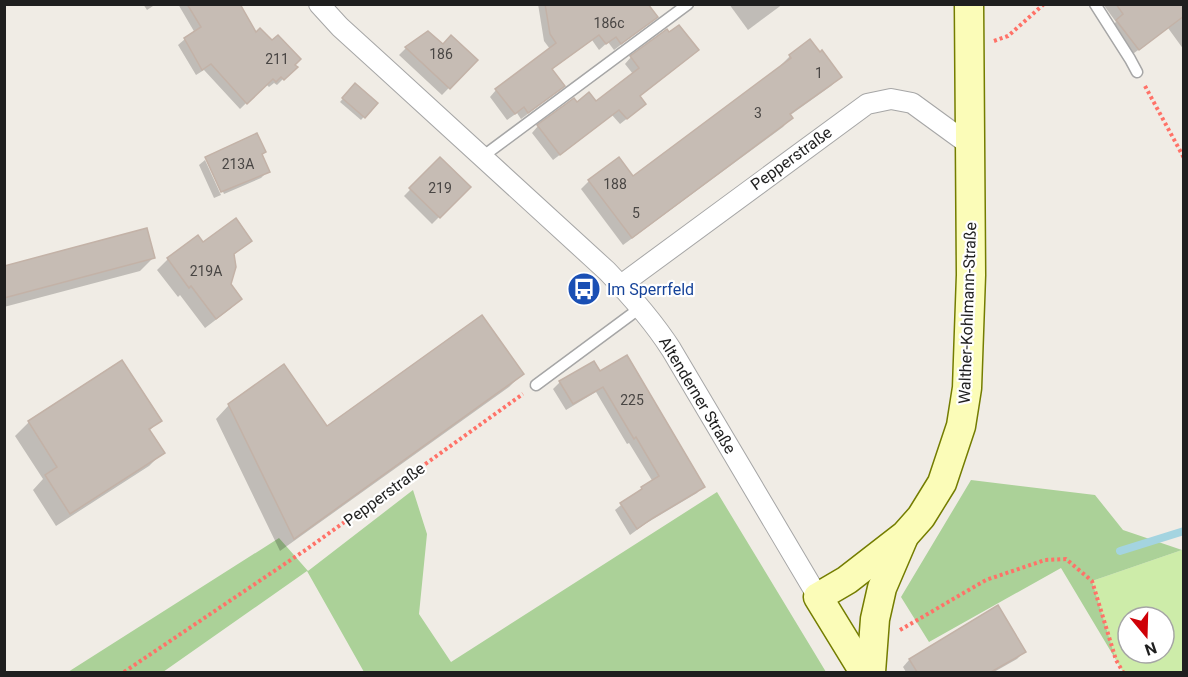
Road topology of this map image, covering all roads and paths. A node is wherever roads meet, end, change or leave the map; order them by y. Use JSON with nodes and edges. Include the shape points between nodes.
{"nodes":[{"id":1,"x":319,"y":4,"type":"edge"},
{"id":2,"x":688,"y":4,"type":"edge"},
{"id":3,"x":969,"y":4,"type":"edge"},
{"id":4,"x":1044,"y":4,"type":"edge"},
{"id":5,"x":1095,"y":4,"type":"edge"},
{"id":6,"x":970,"y":50,"type":"junction"},
{"id":7,"x":1137,"y":72,"type":"joint"},
{"id":8,"x":971,"y":146,"type":"junction"},
{"id":9,"x":482,"y":157,"type":"junction"},
{"id":10,"x":1184,"y":158,"type":"edge"},
{"id":11,"x":621,"y":285,"type":"junction"},
{"id":12,"x":640,"y":308,"type":"junction"},
{"id":13,"x":536,"y":385,"type":"joint"},
{"id":14,"x":905,"y":535,"type":"junction"},
{"id":15,"x":818,"y":597,"type":"junction"},
{"id":16,"x":869,"y":664,"type":"edge"},
{"id":17,"x":124,"y":672,"type":"edge"},
{"id":18,"x":1123,"y":672,"type":"edge"}],
"edges":[{"from":1,"to":9,"type":"street","name":"Altenderner Straße"},
{"from":2,"to":9,"type":"lane"},
{"from":3,"to":6,"type":"main road","name":"Walther-Kohlmann-Straße"},
{"from":4,"to":6,"type":"path","via":[[1008,36]]},
{"from":5,"to":7,"type":"lane"},
{"from":6,"to":8,"type":"main road","name":"Walther-Kohlmann-Straße"},
{"from":7,"to":10,"type":"path"},
{"from":8,"to":11,"type":"street","name":"Pepperstraße","via":[[912,103],[891,99],[867,104]]},
{"from":8,"to":14,"type":"main road","name":"Walther-Kohlmann-Straße","via":[[969,337],[961,426],[942,483]]},
{"from":9,"to":11,"type":"street","name":"Altenderner Straße"},
{"from":11,"to":12,"type":"street","name":"Altenderner Straße"},
{"from":12,"to":13,"type":"lane"},
{"from":12,"to":15,"type":"street","name":"Altenderner Straße","via":[[671,349]]},
{"from":13,"to":17,"type":"path","name":"Pepperstraße","via":[[304,551]]},
{"from":14,"to":15,"type":"main road","name":"Walther-Kohlmann-Straße"},
{"from":14,"to":16,"type":"main road","via":[[882,588]]},
{"from":15,"to":16,"type":"main road","name":"Altenderner Straße"},
{"from":16,"to":18,"type":"path","via":[[986,580],[1045,560],[1066,559],[1092,580]]}]}
